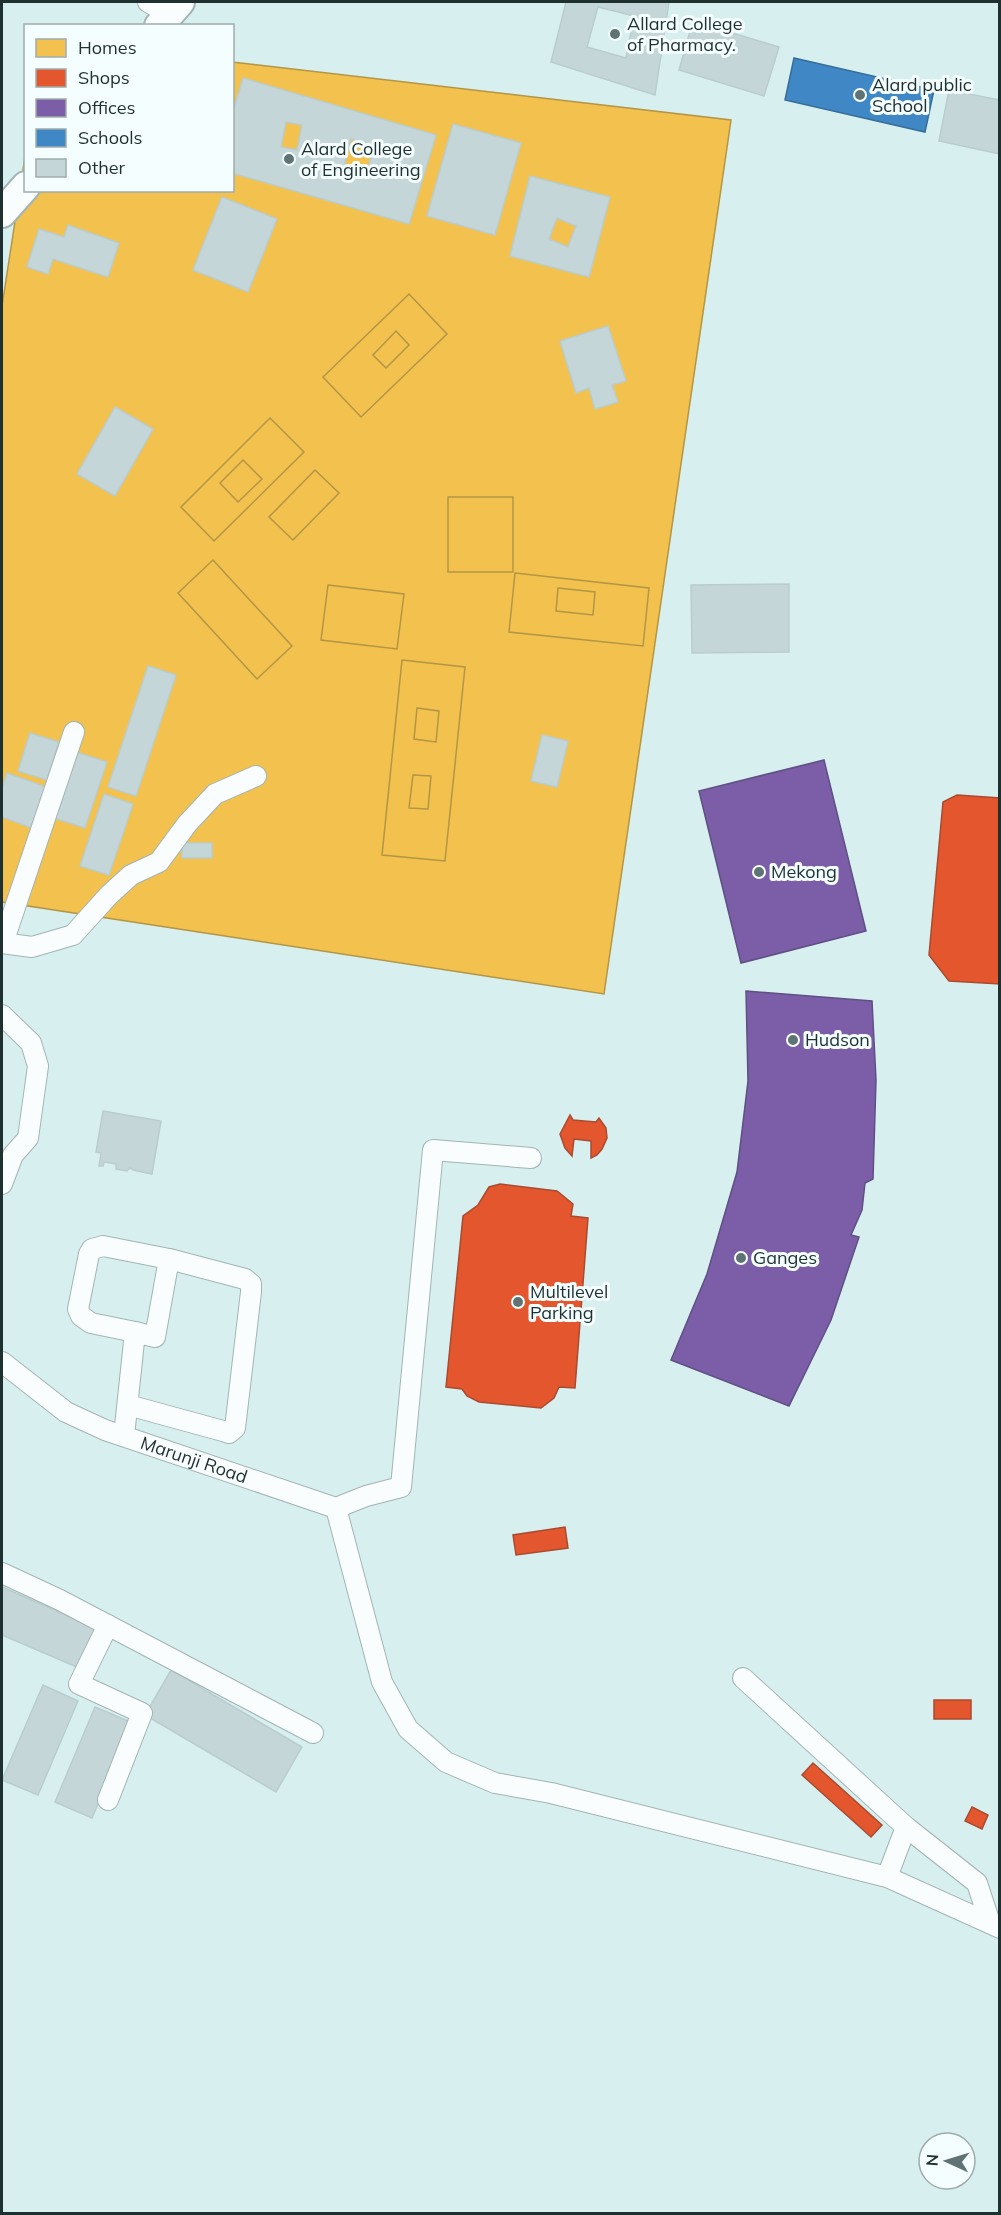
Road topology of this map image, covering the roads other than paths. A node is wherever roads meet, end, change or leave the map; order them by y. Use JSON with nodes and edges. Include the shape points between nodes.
{"nodes":[{"id":1,"x":24,"y":188,"type":"edge"},
{"id":2,"x":2,"y":213,"type":"edge"},
{"id":3,"x":74,"y":732,"type":"dead end"},
{"id":4,"x":255,"y":777,"type":"dead end"},
{"id":5,"x":2,"y":943,"type":"edge"},
{"id":6,"x":2,"y":1015,"type":"edge"},
{"id":7,"x":531,"y":1158,"type":"dead end"},
{"id":8,"x":2,"y":1185,"type":"edge"},
{"id":9,"x":169,"y":1259,"type":"junction"},
{"id":10,"x":135,"y":1332,"type":"junction"},
{"id":11,"x":2,"y":1362,"type":"edge"},
{"id":12,"x":128,"y":1405,"type":"junction"},
{"id":13,"x":124,"y":1437,"type":"junction"},
{"id":14,"x":336,"y":1508,"type":"junction"},
{"id":15,"x":2,"y":1573,"type":"edge"},
{"id":16,"x":108,"y":1625,"type":"junction"},
{"id":17,"x":743,"y":1678,"type":"dead end"},
{"id":18,"x":314,"y":1733,"type":"dead end"},
{"id":19,"x":108,"y":1800,"type":"dead end"},
{"id":20,"x":906,"y":1827,"type":"junction"},
{"id":21,"x":887,"y":1877,"type":"junction"},
{"id":22,"x":995,"y":1926,"type":"edge"}],
"edges":[{"from":1,"to":2,"type":"street"},
{"from":3,"to":5,"type":"street"},
{"from":4,"to":5,"type":"street","via":[[215,794],[159,862],[131,875],[73,935],[32,947]]},
{"from":6,"to":8,"type":"street","via":[[31,1043],[38,1066],[27,1138],[13,1155]]},
{"from":7,"to":14,"type":"street","via":[[433,1150],[401,1487]]},
{"from":9,"to":10,"type":"street","via":[[156,1337]]},
{"from":9,"to":10,"type":"street","via":[[103,1246],[89,1254],[78,1309],[81,1316],[91,1323]]},
{"from":9,"to":12,"type":"street","via":[[246,1279],[251,1284],[235,1428],[229,1433]]},
{"from":10,"to":12,"type":"street"},
{"from":11,"to":13,"type":"street","name":"Marunji Road","via":[[66,1412]]},
{"from":12,"to":13,"type":"street"},
{"from":13,"to":14,"type":"street","name":"Marunji Road"},
{"from":14,"to":21,"type":"street","via":[[382,1682],[408,1729],[446,1762],[495,1783],[551,1793]]},
{"from":15,"to":16,"type":"street"},
{"from":16,"to":18,"type":"street"},
{"from":16,"to":19,"type":"street","via":[[79,1684],[142,1713]]},
{"from":17,"to":20,"type":"street"},
{"from":20,"to":21,"type":"street"},
{"from":20,"to":22,"type":"street","via":[[978,1883]]},
{"from":21,"to":22,"type":"street"}]}
